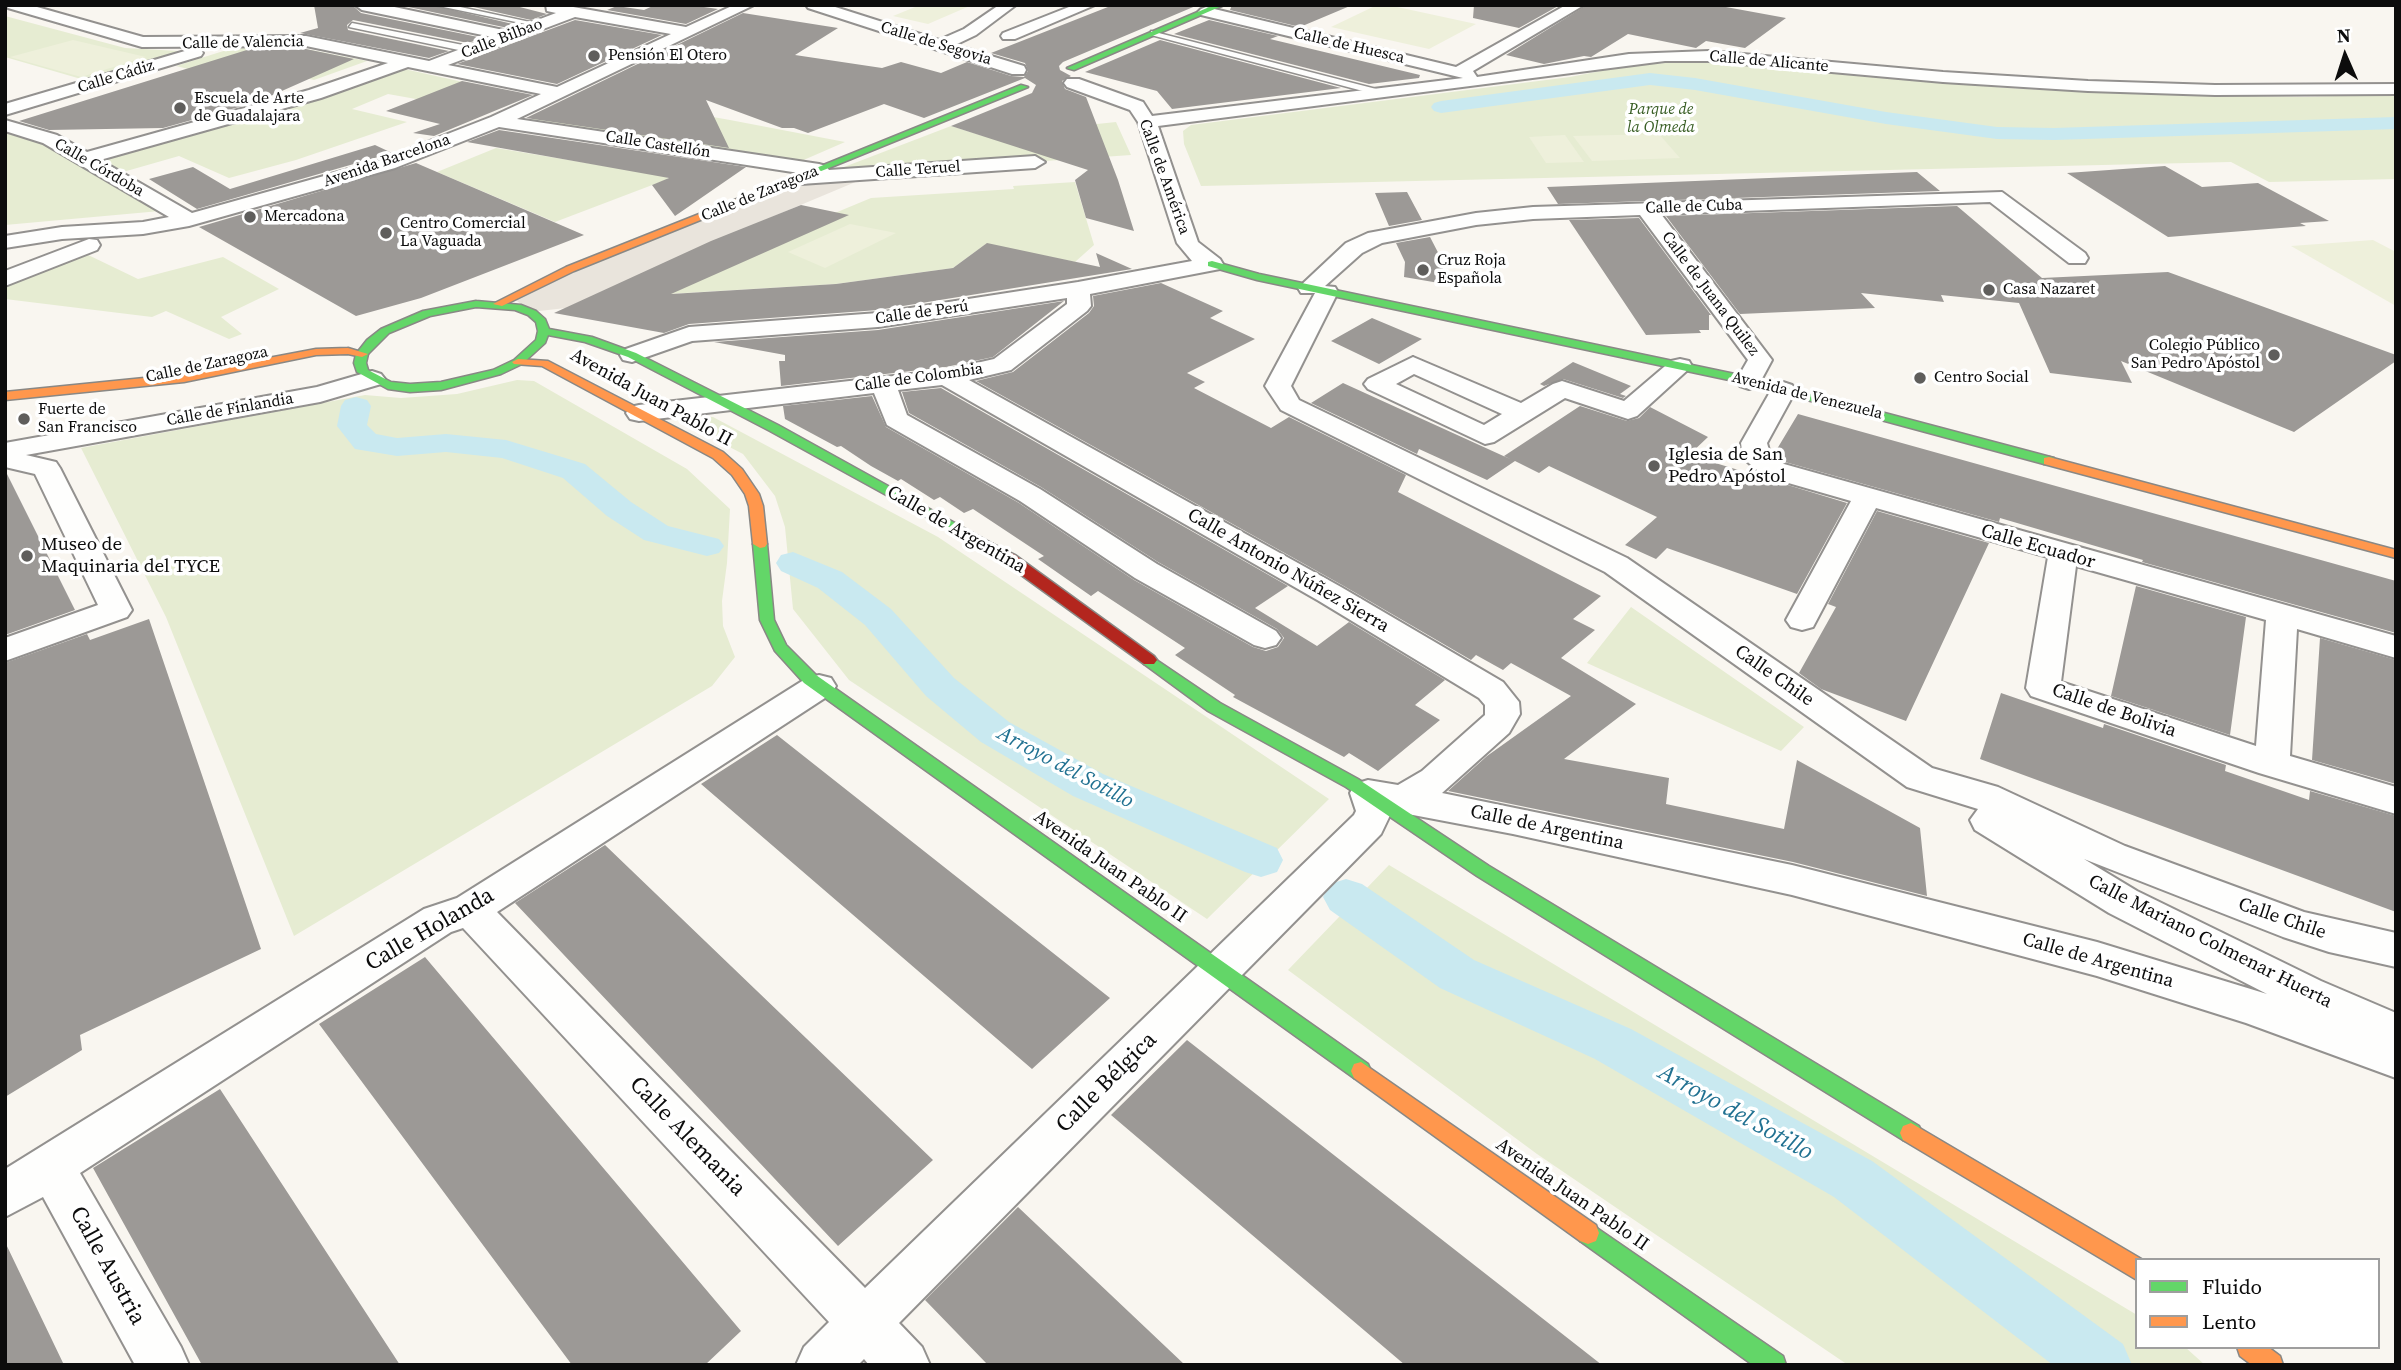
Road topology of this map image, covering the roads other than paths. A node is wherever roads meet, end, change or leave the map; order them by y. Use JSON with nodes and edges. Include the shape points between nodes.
{"nodes":[{"id":1,"x":13,"y":5,"type":"edge"},
{"id":2,"x":362,"y":5,"type":"edge"},
{"id":3,"x":410,"y":5,"type":"edge"},
{"id":4,"x":438,"y":5,"type":"edge"},
{"id":5,"x":536,"y":5,"type":"edge"},
{"id":6,"x":747,"y":5,"type":"edge"},
{"id":7,"x":813,"y":5,"type":"edge"},
{"id":8,"x":1088,"y":5,"type":"edge"},
{"id":9,"x":1577,"y":5,"type":"edge"},
{"id":10,"x":1017,"y":8,"type":"edge"},
{"id":11,"x":1213,"y":8,"type":"edge"},
{"id":12,"x":388,"y":12,"type":"junction"},
{"id":13,"x":573,"y":12,"type":"junction"},
{"id":14,"x":1058,"y":17,"type":"junction"},
{"id":15,"x":540,"y":24,"type":"junction"},
{"id":16,"x":352,"y":25,"type":"junction"},
{"id":17,"x":686,"y":32,"type":"junction"},
{"id":18,"x":1154,"y":33,"type":"junction"},
{"id":19,"x":1009,"y":36,"type":"dead end"},
{"id":20,"x":509,"y":37,"type":"junction"},
{"id":21,"x":306,"y":41,"type":"junction"},
{"id":22,"x":227,"y":43,"type":"junction"},
{"id":23,"x":941,"y":45,"type":"junction"},
{"id":24,"x":472,"y":50,"type":"junction"},
{"id":25,"x":406,"y":62,"type":"junction"},
{"id":26,"x":430,"y":66,"type":"junction"},
{"id":27,"x":1018,"y":70,"type":"junction"},
{"id":28,"x":1459,"y":72,"type":"junction"},
{"id":29,"x":1069,"y":79,"type":"junction"},
{"id":30,"x":1493,"y":80,"type":"junction"},
{"id":31,"x":2396,"y":89,"type":"edge"},
{"id":32,"x":558,"y":92,"type":"junction"},
{"id":33,"x":5,"y":93,"type":"edge"},
{"id":34,"x":1381,"y":93,"type":"junction"},
{"id":35,"x":33,"y":102,"type":"junction"},
{"id":36,"x":5,"y":110,"type":"edge"},
{"id":37,"x":496,"y":121,"type":"junction"},
{"id":38,"x":1147,"y":122,"type":"junction"},
{"id":39,"x":5,"y":125,"type":"edge"},
{"id":40,"x":84,"y":159,"type":"junction"},
{"id":41,"x":1035,"y":162,"type":"dead end"},
{"id":42,"x":819,"y":170,"type":"junction"},
{"id":43,"x":800,"y":178,"type":"junction"},
{"id":44,"x":1646,"y":209,"type":"junction"},
{"id":45,"x":189,"y":220,"type":"junction"},
{"id":46,"x":5,"y":242,"type":"edge"},
{"id":47,"x":89,"y":245,"type":"dead end"},
{"id":48,"x":2077,"y":258,"type":"dead end"},
{"id":49,"x":1212,"y":264,"type":"junction"},
{"id":50,"x":5,"y":279,"type":"edge"},
{"id":51,"x":1078,"y":289,"type":"junction"},
{"id":52,"x":1318,"y":290,"type":"junction"},
{"id":53,"x":498,"y":304,"type":"junction"},
{"id":54,"x":385,"y":331,"type":"junction"},
{"id":55,"x":544,"y":331,"type":"junction"},
{"id":56,"x":362,"y":354,"type":"junction"},
{"id":57,"x":632,"y":355,"type":"junction"},
{"id":58,"x":519,"y":362,"type":"junction"},
{"id":59,"x":1681,"y":366,"type":"junction"},
{"id":60,"x":946,"y":377,"type":"junction"},
{"id":61,"x":372,"y":379,"type":"junction"},
{"id":62,"x":1749,"y":381,"type":"junction"},
{"id":63,"x":883,"y":384,"type":"junction"},
{"id":64,"x":111,"y":386,"type":"junction"},
{"id":65,"x":1783,"y":390,"type":"junction"},
{"id":66,"x":810,"y":393,"type":"junction"},
{"id":67,"x":5,"y":396,"type":"edge"},
{"id":68,"x":722,"y":402,"type":"junction"},
{"id":69,"x":639,"y":413,"type":"junction"},
{"id":70,"x":1521,"y":413,"type":"junction"},
{"id":71,"x":774,"y":428,"type":"junction"},
{"id":72,"x":7,"y":451,"type":"edge"},
{"id":73,"x":1867,"y":498,"type":"junction"},
{"id":74,"x":2063,"y":554,"type":"junction"},
{"id":75,"x":2396,"y":554,"type":"edge"},
{"id":76,"x":2282,"y":614,"type":"junction"},
{"id":77,"x":1802,"y":620,"type":"dead end"},
{"id":78,"x":1265,"y":638,"type":"dead end"},
{"id":79,"x":2396,"y":647,"type":"edge"},
{"id":80,"x":5,"y":650,"type":"edge"},
{"id":81,"x":819,"y":686,"type":"junction"},
{"id":82,"x":2272,"y":764,"type":"junction"},
{"id":83,"x":1920,"y":778,"type":"junction"},
{"id":84,"x":1387,"y":795,"type":"junction"},
{"id":85,"x":2396,"y":801,"type":"edge"},
{"id":86,"x":470,"y":910,"type":"junction"},
{"id":87,"x":2396,"y":950,"type":"edge"},
{"id":88,"x":1220,"y":971,"type":"junction"},
{"id":89,"x":2396,"y":1032,"type":"edge"},
{"id":90,"x":2396,"y":1059,"type":"edge"},
{"id":91,"x":51,"y":1166,"type":"junction"},
{"id":92,"x":5,"y":1195,"type":"edge"},
{"id":93,"x":2135,"y":1268,"type":"edge"},
{"id":94,"x":864,"y":1323,"type":"junction"},
{"id":95,"x":2251,"y":1349,"type":"edge"},
{"id":96,"x":163,"y":1365,"type":"edge"},
{"id":97,"x":821,"y":1365,"type":"edge"},
{"id":98,"x":904,"y":1365,"type":"edge"},
{"id":99,"x":1774,"y":1365,"type":"edge"},
{"id":100,"x":2271,"y":1365,"type":"edge"}],
"edges":[{"from":1,"to":22,"type":"street","name":"Calle de Valencia","via":[[142,43]]},
{"from":2,"to":12,"type":"street"},
{"from":3,"to":12,"type":"street"},
{"from":4,"to":15,"type":"lane"},
{"from":5,"to":13,"type":"street"},
{"from":6,"to":17,"type":"street","name":"Avenida Barcelona"},
{"from":7,"to":23,"type":"street","name":"Calle de Segovia"},
{"from":8,"to":14,"type":"street"},
{"from":9,"to":28,"type":"street"},
{"from":10,"to":14,"type":"street"},
{"from":10,"to":23,"type":"street"},
{"from":11,"to":18,"type":"street"},
{"from":11,"to":28,"type":"street","name":"Calle de Huesca"},
{"from":12,"to":16,"type":"street"},
{"from":12,"to":20,"type":"street"},
{"from":13,"to":15,"type":"street","name":"Calle Bilbao"},
{"from":13,"to":17,"type":"street"},
{"from":14,"to":19,"type":"street"},
{"from":15,"to":20,"type":"street","name":"Calle Bilbao"},
{"from":16,"to":21,"type":"street"},
{"from":16,"to":24,"type":"lane"},
{"from":17,"to":32,"type":"street","name":"Avenida Barcelona"},
{"from":18,"to":29,"type":"street"},
{"from":18,"to":34,"type":"lane"},
{"from":20,"to":24,"type":"street","name":"Calle Bilbao"},
{"from":21,"to":22,"type":"street","name":"Calle de Valencia"},
{"from":21,"to":25,"type":"street","name":"Calle de Valencia"},
{"from":22,"to":35,"type":"street","name":"Calle Cádiz"},
{"from":23,"to":27,"type":"street","name":"Calle de Segovia"},
{"from":24,"to":26,"type":"street","name":"Calle Bilbao"},
{"from":25,"to":26,"type":"street","name":"Calle de Valencia"},
{"from":25,"to":40,"type":"street","via":[[315,94]]},
{"from":26,"to":32,"type":"street","name":"Calle de Valencia"},
{"from":27,"to":29,"type":"street","via":[[1045,65]]},
{"from":27,"to":42,"type":"street","name":"Calle de Zaragoza","via":[[1010,79],[1031,88]]},
{"from":28,"to":30,"type":"street","name":"Calle de Huesca"},
{"from":29,"to":38,"type":"street","name":"Calle de América","via":[[1137,106]]},
{"from":30,"to":31,"type":"street","name":"Calle de Alicante","via":[[1629,59],[1709,57],[2088,86]]},
{"from":30,"to":34,"type":"street","name":"Calle de Alicante"},
{"from":32,"to":37,"type":"street","name":"Avenida Barcelona"},
{"from":33,"to":35,"type":"street"},
{"from":34,"to":38,"type":"street","name":"Calle de Alicante"},
{"from":35,"to":36,"type":"street","name":"Calle Cádiz"},
{"from":37,"to":42,"type":"street","name":"Calle Castellón"},
{"from":37,"to":45,"type":"street","name":"Avenida Barcelona","via":[[388,164]]},
{"from":38,"to":49,"type":"street","name":"Calle de América","via":[[1150,154],[1188,243]]},
{"from":39,"to":40,"type":"street","name":"Calle Córdoba","via":[[50,139]]},
{"from":40,"to":45,"type":"street","name":"Calle Córdoba"},
{"from":41,"to":43,"type":"street","name":"Calle Teruel"},
{"from":42,"to":43,"type":"street","name":"Calle de Zaragoza"},
{"from":43,"to":53,"type":"street","name":"Calle de Zaragoza","via":[[570,269]]},
{"from":44,"to":48,"type":"street","name":"Calle de Cuba","via":[[1995,196]]},
{"from":44,"to":52,"type":"street","name":"Calle de Cuba","via":[[1522,214],[1403,231],[1354,248]]},
{"from":44,"to":62,"type":"street","name":"Calle de Juana Quilez","via":[[1760,359]]},
{"from":45,"to":46,"type":"street","name":"Avenida Barcelona"},
{"from":47,"to":50,"type":"street"},
{"from":49,"to":51,"type":"street","name":"Calle de Perú"},
{"from":49,"to":52,"type":"street","name":"Avenida de Venezuela"},
{"from":51,"to":57,"type":"street","name":"Calle de Perú","via":[[878,320],[689,334]]},
{"from":51,"to":60,"type":"street","name":"Calle de Colombia","via":[[1079,306],[1002,365]]},
{"from":52,"to":59,"type":"street","name":"Avenida de Venezuela"},
{"from":52,"to":83,"type":"street","name":"Calle Chile","via":[[1278,386],[1290,405],[1616,565]]},
{"from":53,"to":54,"type":"street","via":[[452,307]]},
{"from":53,"to":55,"type":"street","via":[[532,313]]},
{"from":54,"to":56,"type":"street"},
{"from":54,"to":64,"type":"street","name":"Calle de Zaragoza"},
{"from":55,"to":57,"type":"street","name":"Calle de Argentina","via":[[588,339]]},
{"from":55,"to":58,"type":"street","via":[[534,350]]},
{"from":56,"to":61,"type":"street","via":[[363,372]]},
{"from":56,"to":64,"type":"street","name":"Calle de Zaragoza","via":[[316,352],[184,378]]},
{"from":57,"to":68,"type":"street","name":"Calle de Argentina"},
{"from":58,"to":61,"type":"street","via":[[467,382],[436,387],[399,387]]},
{"from":58,"to":69,"type":"street","name":"Avenida Juan Pablo II","via":[[544,363]]},
{"from":59,"to":62,"type":"street","name":"Avenida de Venezuela"},
{"from":59,"to":70,"type":"street","via":[[1628,411],[1562,389]]},
{"from":60,"to":63,"type":"street","name":"Calle de Colombia"},
{"from":60,"to":84,"type":"street","name":"Calle Antonio Núñez Sierra","via":[[1330,593],[1491,690],[1502,702],[1503,714],[1497,724],[1435,780]]},
{"from":61,"to":72,"type":"street","name":"Calle de Finlandia","via":[[320,394]]},
{"from":62,"to":65,"type":"street","name":"Avenida de Venezuela"},
{"from":63,"to":66,"type":"street","name":"Calle de Colombia"},
{"from":63,"to":78,"type":"street","via":[[896,419]]},
{"from":64,"to":67,"type":"street","name":"Calle de Zaragoza"},
{"from":65,"to":73,"type":"street","name":"Calle Ecuador","via":[[1754,443],[1757,457],[1774,470]]},
{"from":65,"to":75,"type":"street","name":"Avenida de Venezuela"},
{"from":66,"to":68,"type":"street","name":"Calle de Colombia"},
{"from":66,"to":71,"type":"street","via":[[782,405]]},
{"from":68,"to":69,"type":"street","name":"Calle de Colombia"},
{"from":68,"to":71,"type":"street","name":"Calle de Argentina"},
{"from":69,"to":81,"type":"street","name":"Avenida Juan Pablo II","via":[[718,455],[746,482],[757,506],[766,620],[788,657]]},
{"from":70,"to":70,"type":"street","via":[[1413,364],[1377,384],[1485,436]]},
{"from":71,"to":84,"type":"street","name":"Calle de Argentina","via":[[1010,558],[1214,707]]},
{"from":72,"to":80,"type":"street","via":[[10,460],[46,468],[116,610]]},
{"from":73,"to":74,"type":"street","name":"Calle Ecuador"},
{"from":73,"to":77,"type":"street"},
{"from":74,"to":76,"type":"street","name":"Calle Ecuador"},
{"from":74,"to":82,"type":"street","name":"Calle de Bolivia","via":[[2043,688]]},
{"from":76,"to":79,"type":"street","name":"Calle Ecuador"},
{"from":76,"to":82,"type":"street"},
{"from":81,"to":86,"type":"street","name":"Calle Holanda"},
{"from":81,"to":88,"type":"street","name":"Avenida Juan Pablo II"},
{"from":82,"to":85,"type":"street"},
{"from":83,"to":87,"type":"street","name":"Calle Chile","via":[[1985,797],[2112,856],[2285,922]]},
{"from":83,"to":89,"type":"street","name":"Calle Mariano Colmenar Huerta","via":[[2123,902],[2306,994]]},
{"from":84,"to":88,"type":"street","name":"Calle Bélgica","via":[[1368,824]]},
{"from":84,"to":90,"type":"street","name":"Calle de Argentina","via":[[1792,880],[2097,959],[2250,1006]]},
{"from":84,"to":93,"type":"street","via":[[1483,871]]},
{"from":86,"to":91,"type":"street","name":"Calle Holanda","via":[[438,920]]},
{"from":86,"to":94,"type":"street","name":"Calle Alemania"},
{"from":88,"to":94,"type":"street","name":"Calle Bélgica"},
{"from":88,"to":99,"type":"street","name":"Avenida Juan Pablo II"},
{"from":91,"to":92,"type":"street","name":"Calle Holanda"},
{"from":91,"to":96,"type":"street","name":"Calle Austria"},
{"from":94,"to":97,"type":"street","name":"Calle Bélgica"},
{"from":94,"to":98,"type":"street","name":"Calle Alemania"},
{"from":95,"to":100,"type":"street"}]}
